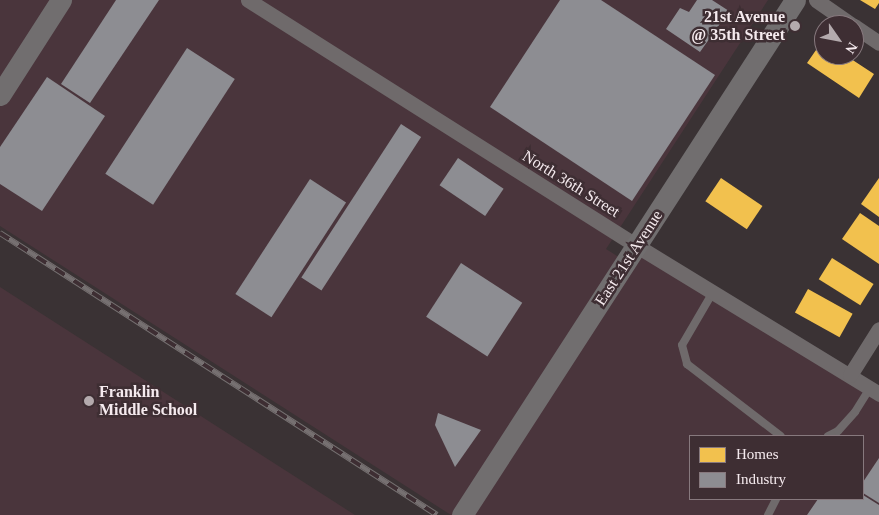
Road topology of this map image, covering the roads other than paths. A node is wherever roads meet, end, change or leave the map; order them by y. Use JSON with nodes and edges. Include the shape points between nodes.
{"nodes":[{"id":1,"x":61,"y":0,"type":"edge"},
{"id":2,"x":248,"y":0,"type":"edge"},
{"id":3,"x":795,"y":0,"type":"edge"},
{"id":4,"x":816,"y":0,"type":"edge"},
{"id":5,"x":837,"y":15,"type":"edge"},
{"id":6,"x":864,"y":33,"type":"edge"},
{"id":7,"x":879,"y":43,"type":"edge"},
{"id":8,"x":0,"y":95,"type":"edge"},
{"id":9,"x":637,"y":246,"type":"junction"},
{"id":10,"x":713,"y":292,"type":"junction"},
{"id":11,"x":879,"y":330,"type":"edge"},
{"id":12,"x":850,"y":375,"type":"junction"},
{"id":13,"x":875,"y":391,"type":"edge"},
{"id":14,"x":780,"y":435,"type":"edge"},
{"id":15,"x":830,"y":435,"type":"edge"},
{"id":16,"x":776,"y":500,"type":"edge"},
{"id":17,"x":462,"y":515,"type":"edge"},
{"id":18,"x":768,"y":515,"type":"edge"}],
"edges":[{"from":1,"to":8,"type":"street"},
{"from":2,"to":9,"type":"street","name":"North 36th Street"},
{"from":3,"to":9,"type":"street","name":"East 21st Avenue"},
{"from":4,"to":5,"type":"street"},
{"from":6,"to":7,"type":"street"},
{"from":9,"to":10,"type":"street","name":"North 36th Street"},
{"from":9,"to":17,"type":"street","name":"East 21st Avenue"},
{"from":10,"to":12,"type":"street","name":"North 36th Street"},
{"from":10,"to":14,"type":"lane","via":[[682,345],[687,364]]},
{"from":11,"to":12,"type":"street"},
{"from":12,"to":13,"type":"street","name":"North 36th Street"},
{"from":13,"to":15,"type":"lane","via":[[838,431]]},
{"from":16,"to":18,"type":"lane"}]}
